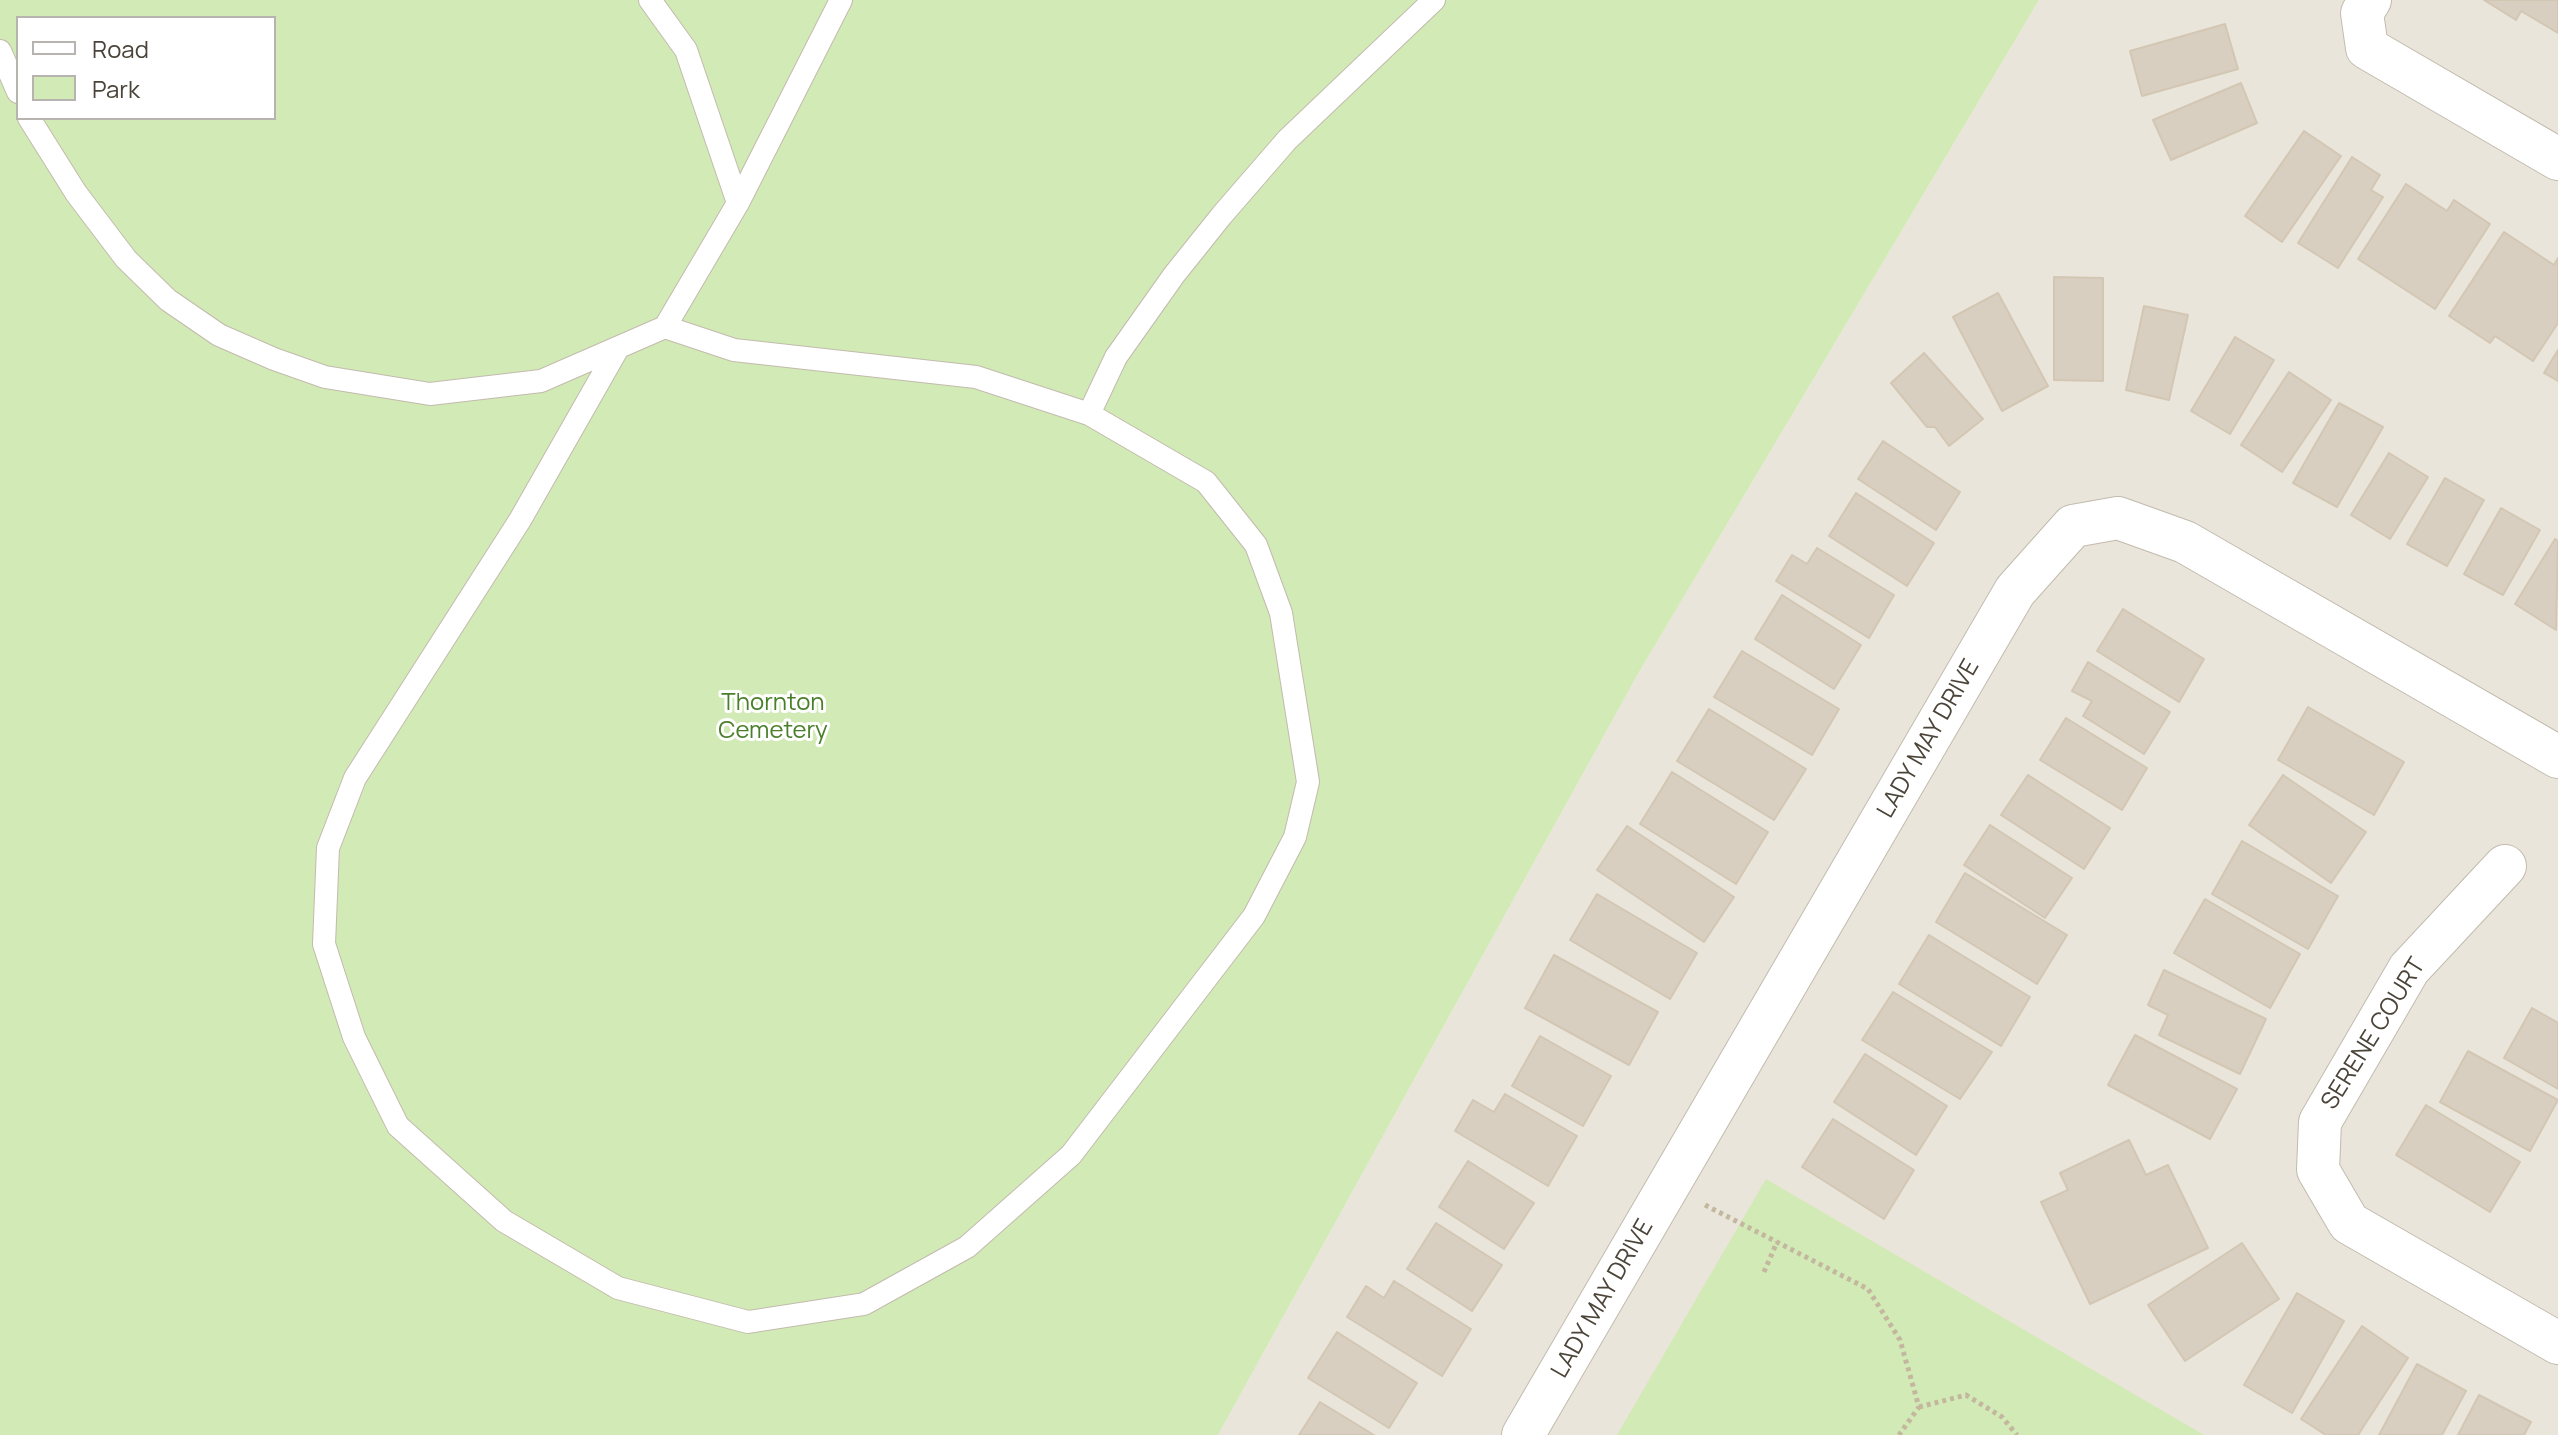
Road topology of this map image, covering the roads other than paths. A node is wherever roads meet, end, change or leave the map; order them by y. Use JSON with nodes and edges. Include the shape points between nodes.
{"nodes":[{"id":1,"x":650,"y":0,"type":"edge"},
{"id":2,"x":841,"y":0,"type":"edge"},
{"id":3,"x":1434,"y":0,"type":"edge"},
{"id":4,"x":2370,"y":0,"type":"edge"},
{"id":5,"x":0,"y":51,"type":"edge"},
{"id":6,"x":16,"y":87,"type":"edge"},
{"id":7,"x":30,"y":120,"type":"edge"},
{"id":8,"x":2558,"y":159,"type":"edge"},
{"id":9,"x":738,"y":203,"type":"junction"},
{"id":10,"x":665,"y":327,"type":"junction"},
{"id":11,"x":618,"y":348,"type":"junction"},
{"id":12,"x":1089,"y":414,"type":"junction"},
{"id":13,"x":2558,"y":757,"type":"edge"},
{"id":14,"x":2505,"y":866,"type":"dead end"},
{"id":15,"x":2558,"y":1343,"type":"edge"},
{"id":16,"x":1523,"y":1435,"type":"edge"}],
"edges":[{"from":1,"to":9,"type":"lane","via":[[686,50]]},
{"from":2,"to":9,"type":"lane"},
{"from":3,"to":12,"type":"lane","via":[[1287,140],[1222,215],[1116,357]]},
{"from":4,"to":8,"type":"street","via":[[2362,13],[2367,48]]},
{"from":5,"to":6,"type":"lane"},
{"from":7,"to":11,"type":"lane","via":[[126,259],[168,300],[219,335],[274,359],[325,377],[430,394],[541,381]]},
{"from":9,"to":10,"type":"lane"},
{"from":10,"to":11,"type":"lane"},
{"from":10,"to":12,"type":"lane","via":[[734,350],[976,377]]},
{"from":11,"to":12,"type":"lane","via":[[520,520],[355,778],[328,848],[324,944],[354,1037],[398,1126],[433,1158],[504,1221],[618,1288],[748,1322],[864,1304],[967,1247],[1071,1155],[1254,916],[1295,837],[1308,782],[1281,613],[1256,545],[1206,482]]},
{"from":13,"to":16,"type":"street","name":"LADY MAY DRIVE","via":[[2185,542],[2118,518],[2073,526],[2015,591]]},
{"from":14,"to":15,"type":"street","name":"SERENE COURT","via":[[2409,969],[2320,1122],[2318,1170],[2349,1223]]}]}
